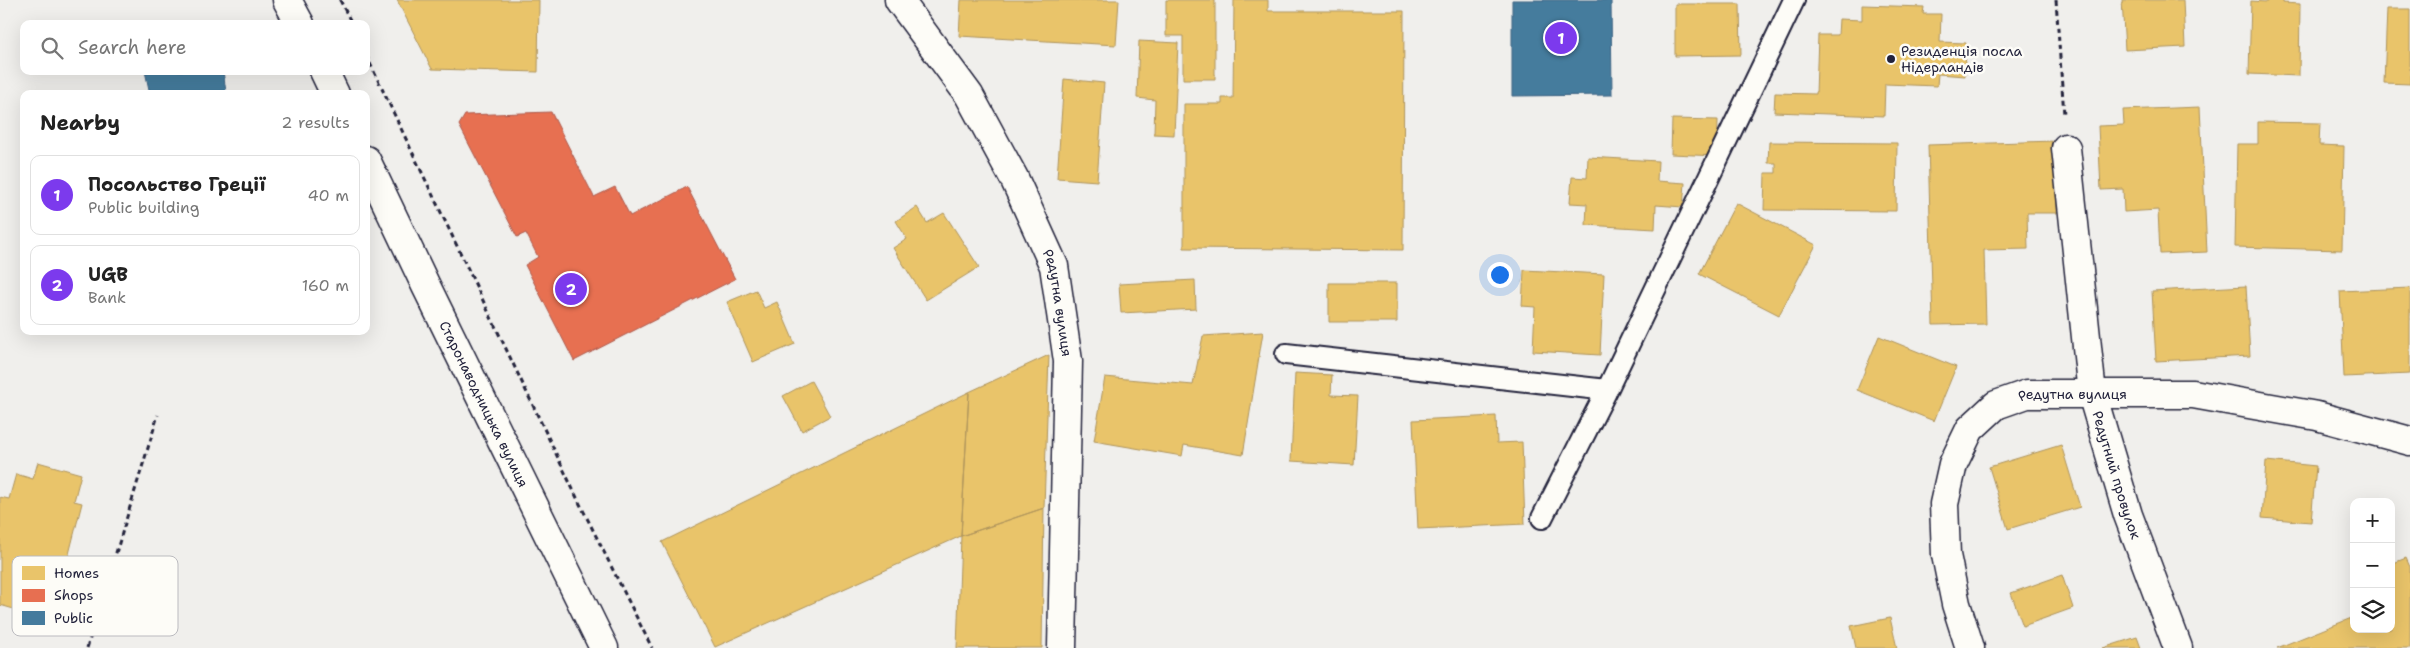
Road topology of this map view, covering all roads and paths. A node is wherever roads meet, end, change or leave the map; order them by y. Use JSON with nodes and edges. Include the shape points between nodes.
{"nodes":[{"id":1,"x":287,"y":0,"type":"edge"},
{"id":2,"x":340,"y":0,"type":"edge"},
{"id":3,"x":899,"y":0,"type":"edge"},
{"id":4,"x":1794,"y":0,"type":"edge"},
{"id":5,"x":2056,"y":0,"type":"edge"},
{"id":6,"x":298,"y":20,"type":"edge"},
{"id":7,"x":350,"y":20,"type":"edge"},
{"id":8,"x":370,"y":62,"type":"edge"},
{"id":9,"x":326,"y":75,"type":"edge"},
{"id":10,"x":333,"y":90,"type":"edge"},
{"id":11,"x":2066,"y":148,"type":"joint"},
{"id":12,"x":370,"y":168,"type":"edge"},
{"id":13,"x":1286,"y":354,"type":"dead end"},
{"id":14,"x":1607,"y":390,"type":"junction"},
{"id":15,"x":2092,"y":394,"type":"junction"},
{"id":16,"x":158,"y":415,"type":"dead end"},
{"id":17,"x":2410,"y":441,"type":"edge"},
{"id":18,"x":1542,"y":518,"type":"dead end"},
{"id":19,"x":115,"y":556,"type":"edge"},
{"id":20,"x":91,"y":636,"type":"edge"},
{"id":21,"x":87,"y":648,"type":"edge"},
{"id":22,"x":604,"y":648,"type":"edge"},
{"id":23,"x":652,"y":648,"type":"edge"},
{"id":24,"x":1062,"y":648,"type":"edge"},
{"id":25,"x":1970,"y":648,"type":"edge"},
{"id":26,"x":2178,"y":648,"type":"edge"}],
"edges":[{"from":1,"to":6,"type":"street"},
{"from":2,"to":7,"type":"path"},
{"from":3,"to":24,"type":"street","name":"Редутна вулиця","via":[[969,94],[1014,178],[1054,266],[1068,362]]},
{"from":4,"to":14,"type":"lane"},
{"from":5,"to":11,"type":"path"},
{"from":8,"to":23,"type":"path"},
{"from":9,"to":10,"type":"street"},
{"from":11,"to":15,"type":"street","name":"Редутний провулок"},
{"from":12,"to":22,"type":"street","name":"Старонаводницька вулиця"},
{"from":13,"to":14,"type":"lane"},
{"from":14,"to":18,"type":"lane"},
{"from":15,"to":17,"type":"street","name":"Редутна вулиця","via":[[2193,394],[2317,416]]},
{"from":15,"to":25,"type":"street","name":"Редутна вулиця","via":[[2027,394],[1996,405],[1970,429],[1953,464],[1944,504],[1946,555],[1956,604]]},
{"from":15,"to":26,"type":"street","name":"Редутний провулок","via":[[2128,515]]},
{"from":16,"to":19,"type":"path"},
{"from":20,"to":21,"type":"path"}]}
